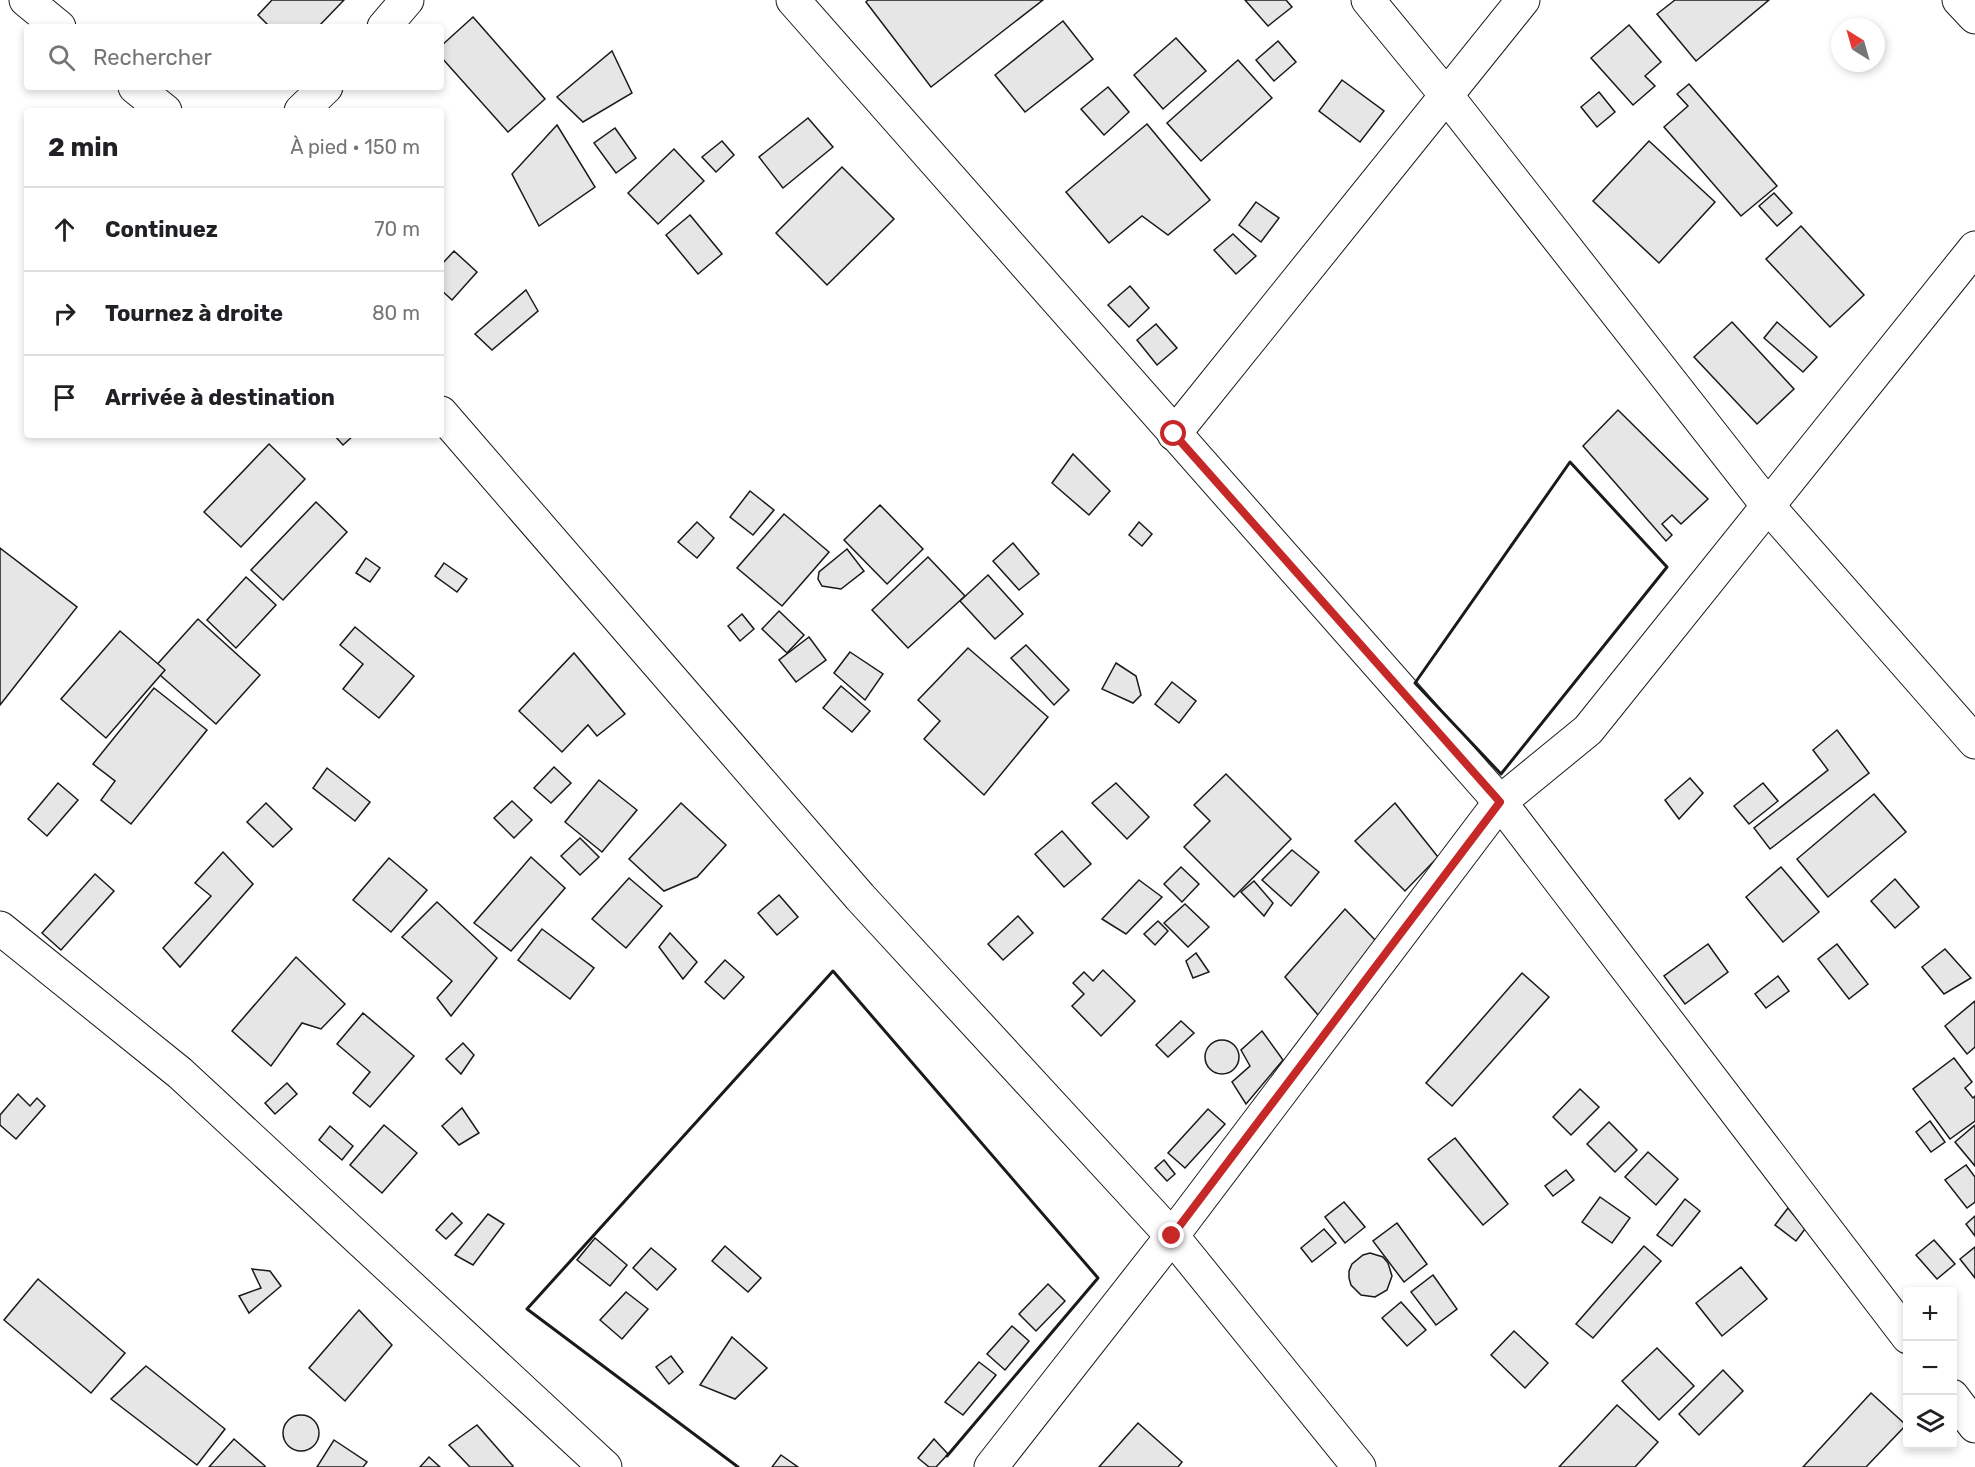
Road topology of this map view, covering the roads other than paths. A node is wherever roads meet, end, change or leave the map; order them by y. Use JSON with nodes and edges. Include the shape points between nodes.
{"nodes":[{"id":1,"x":26,"y":0,"type":"edge"},
{"id":2,"x":407,"y":0,"type":"edge"},
{"id":3,"x":793,"y":0,"type":"edge"},
{"id":4,"x":1368,"y":0,"type":"edge"},
{"id":5,"x":1523,"y":0,"type":"edge"},
{"id":6,"x":1959,"y":0,"type":"edge"},
{"id":7,"x":1975,"y":17,"type":"edge"},
{"id":8,"x":55,"y":24,"type":"edge"},
{"id":9,"x":387,"y":24,"type":"edge"},
{"id":10,"x":139,"y":90,"type":"edge"},
{"id":11,"x":323,"y":90,"type":"edge"},
{"id":12,"x":1446,"y":95,"type":"junction"},
{"id":13,"x":161,"y":108,"type":"edge"},
{"id":14,"x":304,"y":108,"type":"edge"},
{"id":15,"x":1975,"y":248,"type":"edge"},
{"id":16,"x":444,"y":416,"type":"edge"},
{"id":17,"x":1174,"y":434,"type":"junction"},
{"id":18,"x":1768,"y":506,"type":"junction"},
{"id":19,"x":1975,"y":742,"type":"edge"},
{"id":20,"x":1500,"y":802,"type":"junction"},
{"id":21,"x":0,"y":928,"type":"edge"},
{"id":22,"x":1172,"y":1236,"type":"junction"},
{"id":23,"x":1903,"y":1330,"type":"edge"},
{"id":24,"x":1957,"y":1401,"type":"edge"},
{"id":25,"x":1975,"y":1426,"type":"edge"},
{"id":26,"x":605,"y":1467,"type":"edge"},
{"id":27,"x":991,"y":1467,"type":"edge"},
{"id":28,"x":1359,"y":1467,"type":"edge"}],
"edges":[{"from":1,"to":8,"type":"street"},
{"from":2,"to":9,"type":"street"},
{"from":3,"to":17,"type":"street"},
{"from":4,"to":12,"type":"street"},
{"from":5,"to":12,"type":"street"},
{"from":6,"to":7,"type":"street"},
{"from":10,"to":13,"type":"street"},
{"from":11,"to":14,"type":"street"},
{"from":12,"to":17,"type":"street"},
{"from":12,"to":18,"type":"street"},
{"from":15,"to":18,"type":"street"},
{"from":16,"to":22,"type":"street","via":[[860,897]]},
{"from":17,"to":20,"type":"street"},
{"from":18,"to":19,"type":"street"},
{"from":18,"to":20,"type":"street","via":[[1588,730]]},
{"from":20,"to":22,"type":"street"},
{"from":20,"to":23,"type":"street"},
{"from":21,"to":26,"type":"street","via":[[180,1073]]},
{"from":22,"to":27,"type":"street"},
{"from":22,"to":28,"type":"street"},
{"from":24,"to":25,"type":"street"}]}
